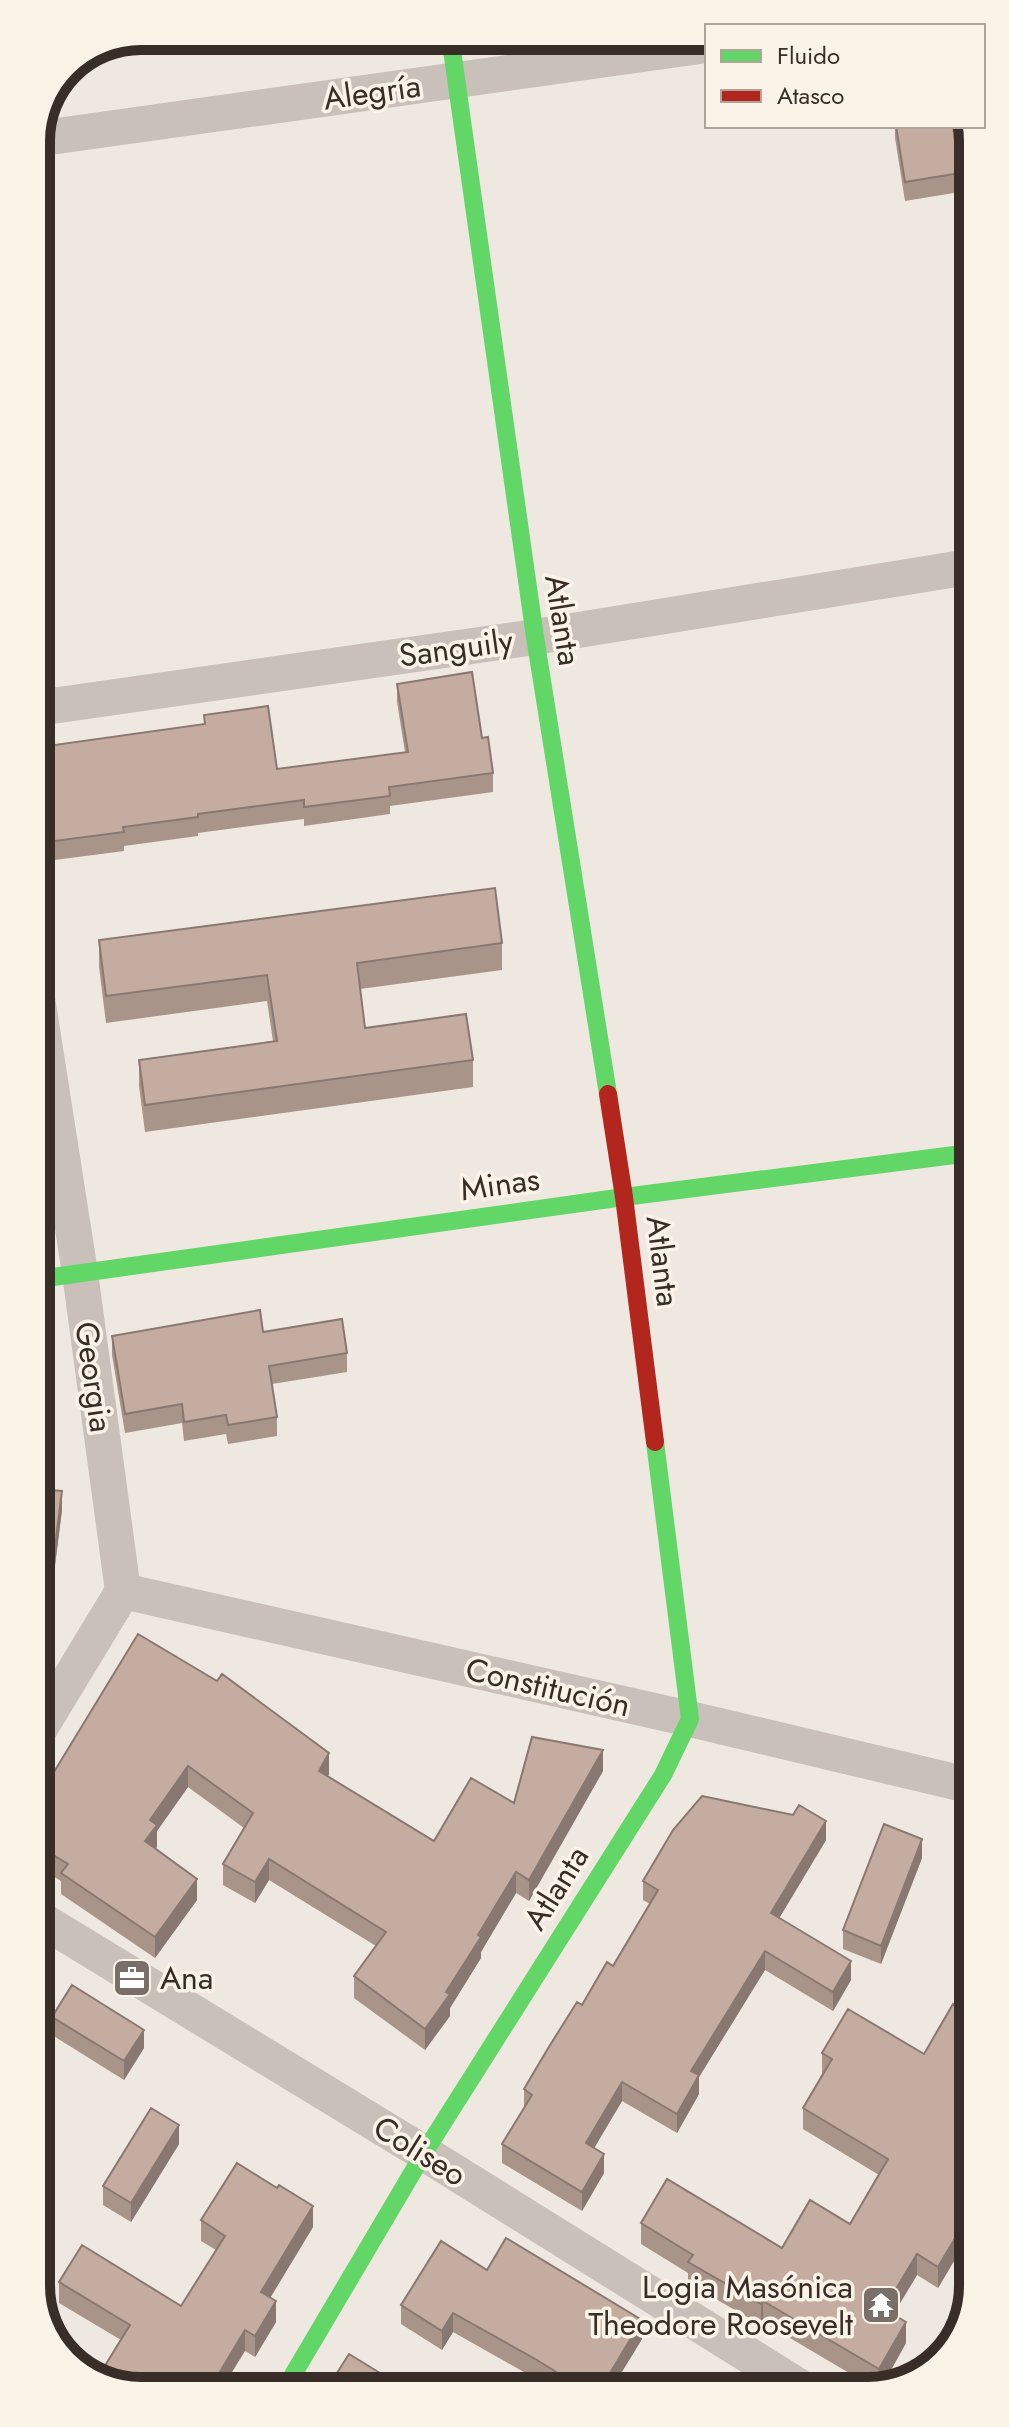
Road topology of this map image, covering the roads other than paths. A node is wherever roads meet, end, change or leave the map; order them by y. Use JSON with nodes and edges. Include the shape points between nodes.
{"nodes":[{"id":1,"x":452,"y":50,"type":"edge"},
{"id":2,"x":671,"y":50,"type":"edge"},
{"id":3,"x":455,"y":80,"type":"junction"},
{"id":4,"x":50,"y":137,"type":"edge"},
{"id":5,"x":959,"y":569,"type":"edge"},
{"id":6,"x":535,"y":637,"type":"junction"},
{"id":7,"x":50,"y":706,"type":"edge"},
{"id":8,"x":50,"y":1081,"type":"edge"},
{"id":9,"x":959,"y":1154,"type":"edge"},
{"id":10,"x":624,"y":1197,"type":"junction"},
{"id":11,"x":80,"y":1273,"type":"junction"},
{"id":12,"x":50,"y":1277,"type":"edge"},
{"id":13,"x":123,"y":1591,"type":"junction"},
{"id":14,"x":50,"y":1711,"type":"edge"},
{"id":15,"x":690,"y":1719,"type":"junction"},
{"id":16,"x":959,"y":1783,"type":"edge"},
{"id":17,"x":50,"y":1925,"type":"edge"},
{"id":18,"x":424,"y":2153,"type":"junction"},
{"id":19,"x":292,"y":2377,"type":"edge"},
{"id":20,"x":784,"y":2377,"type":"edge"}],
"edges":[{"from":1,"to":3,"type":"street","name":"Atlanta"},
{"from":2,"to":3,"type":"street","name":"Alegría"},
{"from":3,"to":4,"type":"street","name":"Alegría"},
{"from":3,"to":6,"type":"street","name":"Atlanta"},
{"from":5,"to":6,"type":"street","name":"Sanguily"},
{"from":6,"to":7,"type":"street","name":"Sanguily"},
{"from":6,"to":10,"type":"street","name":"Atlanta"},
{"from":8,"to":11,"type":"street","name":"Georgia"},
{"from":9,"to":10,"type":"street","name":"Minas"},
{"from":10,"to":11,"type":"street","name":"Minas"},
{"from":10,"to":15,"type":"street","name":"Atlanta"},
{"from":11,"to":12,"type":"street","name":"Minas"},
{"from":11,"to":13,"type":"street","name":"Georgia"},
{"from":13,"to":14,"type":"street"},
{"from":13,"to":15,"type":"street","name":"Constitución"},
{"from":15,"to":16,"type":"street","name":"Constitución"},
{"from":15,"to":18,"type":"street","name":"Atlanta","via":[[663,1775]]},
{"from":17,"to":18,"type":"street","name":"Coliseo"},
{"from":18,"to":19,"type":"street","name":"Atlanta"},
{"from":18,"to":20,"type":"street","name":"Coliseo"}]}
